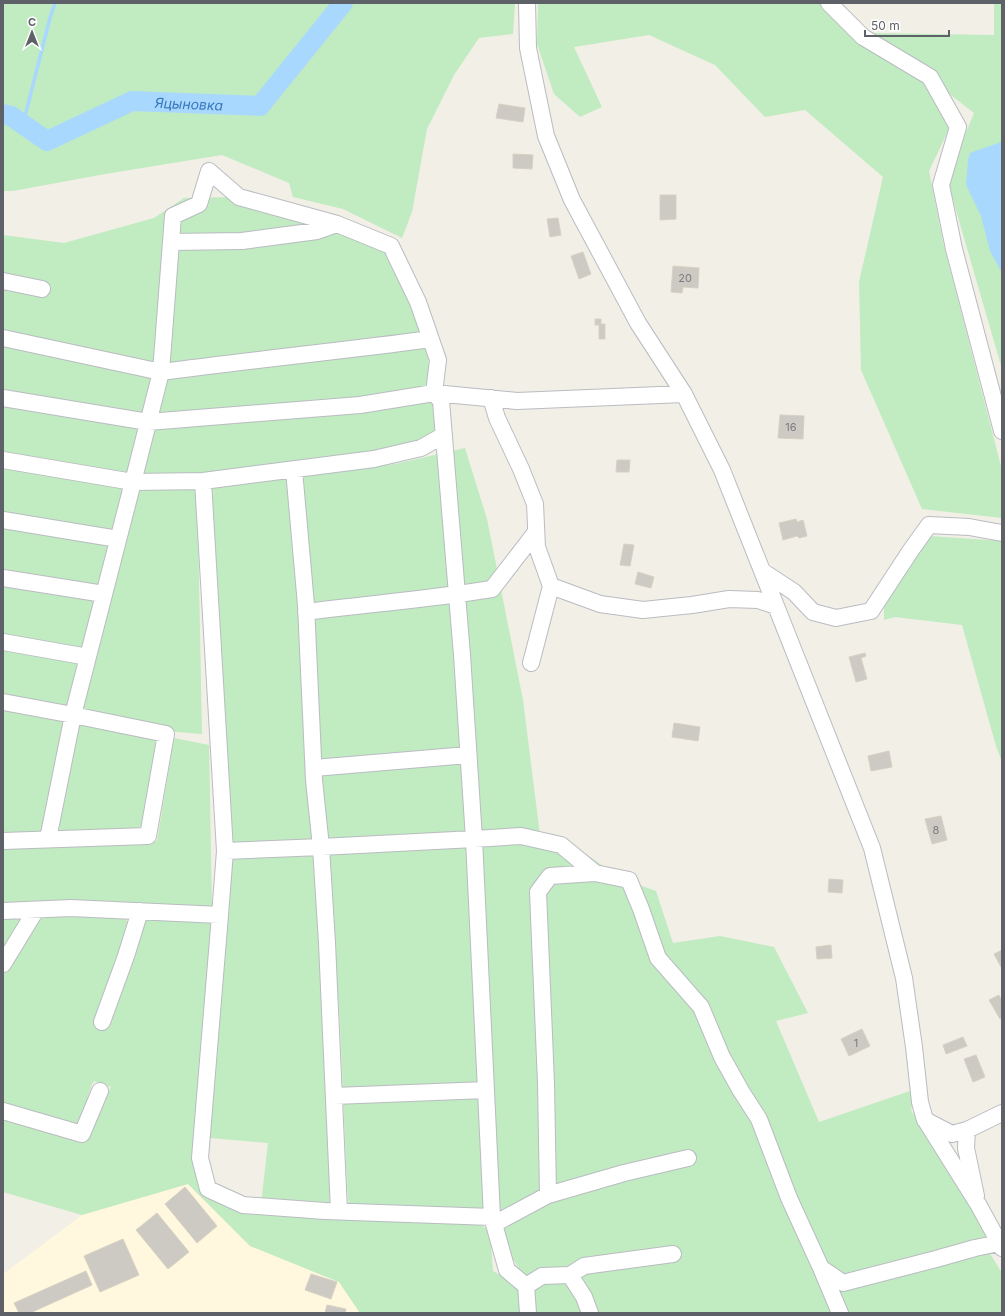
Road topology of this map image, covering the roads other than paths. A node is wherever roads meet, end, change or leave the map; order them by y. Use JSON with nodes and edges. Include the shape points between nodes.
{"nodes":[{"id":1,"x":527,"y":3,"type":"edge"},
{"id":2,"x":829,"y":3,"type":"edge"},
{"id":3,"x":337,"y":224,"type":"junction"},
{"id":4,"x":171,"y":242,"type":"junction"},
{"id":5,"x":3,"y":281,"type":"edge"},
{"id":6,"x":42,"y":289,"type":"dead end"},
{"id":7,"x":3,"y":338,"type":"edge"},
{"id":8,"x":431,"y":339,"type":"junction"},
{"id":9,"x":161,"y":372,"type":"junction"},
{"id":10,"x":434,"y":393,"type":"junction"},
{"id":11,"x":684,"y":394,"type":"junction"},
{"id":12,"x":3,"y":398,"type":"edge"},
{"id":13,"x":491,"y":398,"type":"junction"},
{"id":14,"x":148,"y":422,"type":"junction"},
{"id":15,"x":1002,"y":431,"type":"edge"},
{"id":16,"x":444,"y":435,"type":"junction"},
{"id":17,"x":3,"y":460,"type":"edge"},
{"id":18,"x":294,"y":470,"type":"junction"},
{"id":19,"x":203,"y":481,"type":"junction"},
{"id":20,"x":133,"y":482,"type":"junction"},
{"id":21,"x":3,"y":520,"type":"edge"},
{"id":22,"x":536,"y":532,"type":"junction"},
{"id":23,"x":1002,"y":533,"type":"edge"},
{"id":24,"x":118,"y":539,"type":"junction"},
{"id":25,"x":762,"y":571,"type":"junction"},
{"id":26,"x":3,"y":578,"type":"edge"},
{"id":27,"x":551,"y":586,"type":"junction"},
{"id":28,"x":104,"y":594,"type":"junction"},
{"id":29,"x":457,"y":595,"type":"junction"},
{"id":30,"x":776,"y":606,"type":"junction"},
{"id":31,"x":306,"y":612,"type":"junction"},
{"id":32,"x":3,"y":642,"type":"edge"},
{"id":33,"x":88,"y":657,"type":"junction"},
{"id":34,"x":530,"y":663,"type":"dead end"},
{"id":35,"x":3,"y":702,"type":"edge"},
{"id":36,"x":74,"y":714,"type":"junction"},
{"id":37,"x":468,"y":755,"type":"junction"},
{"id":38,"x":314,"y":768,"type":"junction"},
{"id":39,"x":48,"y":839,"type":"junction"},
{"id":40,"x":474,"y":839,"type":"junction"},
{"id":41,"x":3,"y":841,"type":"edge"},
{"id":42,"x":321,"y":847,"type":"junction"},
{"id":43,"x":225,"y":851,"type":"junction"},
{"id":44,"x":595,"y":873,"type":"junction"},
{"id":45,"x":36,"y":910,"type":"junction"},
{"id":46,"x":3,"y":911,"type":"edge"},
{"id":47,"x":140,"y":911,"type":"junction"},
{"id":48,"x":220,"y":915,"type":"junction"},
{"id":49,"x":3,"y":964,"type":"edge"},
{"id":50,"x":102,"y":1022,"type":"dead end"},
{"id":51,"x":100,"y":1090,"type":"dead end"},
{"id":52,"x":486,"y":1090,"type":"junction"},
{"id":53,"x":334,"y":1096,"type":"junction"},
{"id":54,"x":3,"y":1111,"type":"edge"},
{"id":55,"x":1002,"y":1113,"type":"edge"},
{"id":56,"x":925,"y":1120,"type":"junction"},
{"id":57,"x":967,"y":1130,"type":"junction"},
{"id":58,"x":688,"y":1158,"type":"dead end"},
{"id":59,"x":548,"y":1195,"type":"junction"},
{"id":60,"x":978,"y":1204,"type":"junction"},
{"id":61,"x":340,"y":1211,"type":"junction"},
{"id":62,"x":493,"y":1220,"type":"junction"},
{"id":63,"x":1001,"y":1246,"type":"edge"},
{"id":64,"x":673,"y":1254,"type":"dead end"},
{"id":65,"x":821,"y":1268,"type":"junction"},
{"id":66,"x":570,"y":1275,"type":"junction"},
{"id":67,"x":526,"y":1286,"type":"junction"},
{"id":68,"x":528,"y":1313,"type":"edge"},
{"id":69,"x":590,"y":1313,"type":"edge"},
{"id":70,"x":840,"y":1313,"type":"edge"}],
"edges":[{"from":1,"to":11,"type":"street","via":[[528,48],[546,136],[572,200],[638,324]]},
{"from":2,"to":15,"type":"street","via":[[863,37],[930,76],[958,127],[941,185],[954,249]]},
{"from":3,"to":4,"type":"street","via":[[317,231],[242,242]]},
{"from":3,"to":4,"type":"street","via":[[239,197],[210,171],[199,204],[173,216]]},
{"from":3,"to":8,"type":"street","via":[[391,246],[418,302]]},
{"from":4,"to":9,"type":"street"},
{"from":5,"to":6,"type":"street"},
{"from":7,"to":9,"type":"street"},
{"from":8,"to":9,"type":"street"},
{"from":8,"to":10,"type":"street","via":[[438,360]]},
{"from":9,"to":14,"type":"street"},
{"from":10,"to":13,"type":"street"},
{"from":10,"to":14,"type":"street","via":[[360,405]]},
{"from":10,"to":16,"type":"street","via":[[441,401]]},
{"from":11,"to":13,"type":"street","via":[[517,401]]},
{"from":11,"to":25,"type":"street","via":[[722,470]]},
{"from":12,"to":14,"type":"street"},
{"from":13,"to":22,"type":"street","via":[[497,418],[535,504]]},
{"from":14,"to":20,"type":"street"},
{"from":16,"to":18,"type":"street","via":[[421,448],[374,460]]},
{"from":16,"to":29,"type":"street"},
{"from":17,"to":20,"type":"street"},
{"from":18,"to":19,"type":"street"},
{"from":18,"to":31,"type":"street"},
{"from":19,"to":20,"type":"street"},
{"from":19,"to":43,"type":"street"},
{"from":20,"to":24,"type":"street"},
{"from":21,"to":24,"type":"street"},
{"from":22,"to":27,"type":"street","via":[[537,547]]},
{"from":22,"to":29,"type":"street","via":[[492,589]]},
{"from":23,"to":25,"type":"street","via":[[969,527],[929,525],[871,611],[836,618],[813,612],[794,592]]},
{"from":24,"to":28,"type":"street"},
{"from":25,"to":30,"type":"street"},
{"from":26,"to":28,"type":"street"},
{"from":27,"to":30,"type":"street","via":[[600,604],[644,610],[729,599],[758,600]]},
{"from":27,"to":34,"type":"street"},
{"from":28,"to":33,"type":"street"},
{"from":29,"to":31,"type":"street"},
{"from":29,"to":37,"type":"street"},
{"from":30,"to":56,"type":"street","via":[[872,848],[904,978],[920,1102]]},
{"from":31,"to":38,"type":"street"},
{"from":32,"to":33,"type":"street"},
{"from":33,"to":36,"type":"street"},
{"from":35,"to":36,"type":"street"},
{"from":36,"to":39,"type":"street"},
{"from":36,"to":39,"type":"street","via":[[166,734],[148,836]]},
{"from":37,"to":38,"type":"street"},
{"from":37,"to":40,"type":"street"},
{"from":38,"to":42,"type":"street"},
{"from":39,"to":41,"type":"street"},
{"from":40,"to":42,"type":"street"},
{"from":40,"to":44,"type":"street","via":[[521,836],[561,845]]},
{"from":40,"to":52,"type":"street"},
{"from":42,"to":43,"type":"street"},
{"from":42,"to":53,"type":"street"},
{"from":43,"to":48,"type":"street"},
{"from":44,"to":59,"type":"street","via":[[550,876],[538,892]]},
{"from":44,"to":65,"type":"street","via":[[629,880],[658,958],[701,1007],[722,1057],[759,1119],[789,1198]]},
{"from":45,"to":46,"type":"street"},
{"from":45,"to":47,"type":"street","via":[[71,908]]},
{"from":45,"to":49,"type":"street"},
{"from":47,"to":48,"type":"street"},
{"from":47,"to":50,"type":"street"},
{"from":48,"to":61,"type":"street","via":[[200,1158],[208,1189],[243,1205]]},
{"from":51,"to":54,"type":"street","via":[[82,1134]]},
{"from":52,"to":53,"type":"street"},
{"from":52,"to":62,"type":"street"},
{"from":53,"to":61,"type":"street"},
{"from":55,"to":57,"type":"street"},
{"from":56,"to":57,"type":"street","via":[[952,1134]]},
{"from":56,"to":60,"type":"street"},
{"from":57,"to":60,"type":"street","via":[[966,1148]]},
{"from":58,"to":59,"type":"street"},
{"from":59,"to":62,"type":"street"},
{"from":60,"to":63,"type":"street"},
{"from":61,"to":62,"type":"street"},
{"from":62,"to":67,"type":"street","via":[[507,1270]]},
{"from":63,"to":65,"type":"street","via":[[975,1248],[843,1283]]},
{"from":64,"to":66,"type":"street","via":[[584,1266]]},
{"from":65,"to":70,"type":"street"},
{"from":66,"to":67,"type":"street","via":[[542,1276]]},
{"from":66,"to":69,"type":"street","via":[[584,1297]]},
{"from":67,"to":68,"type":"street"}]}
